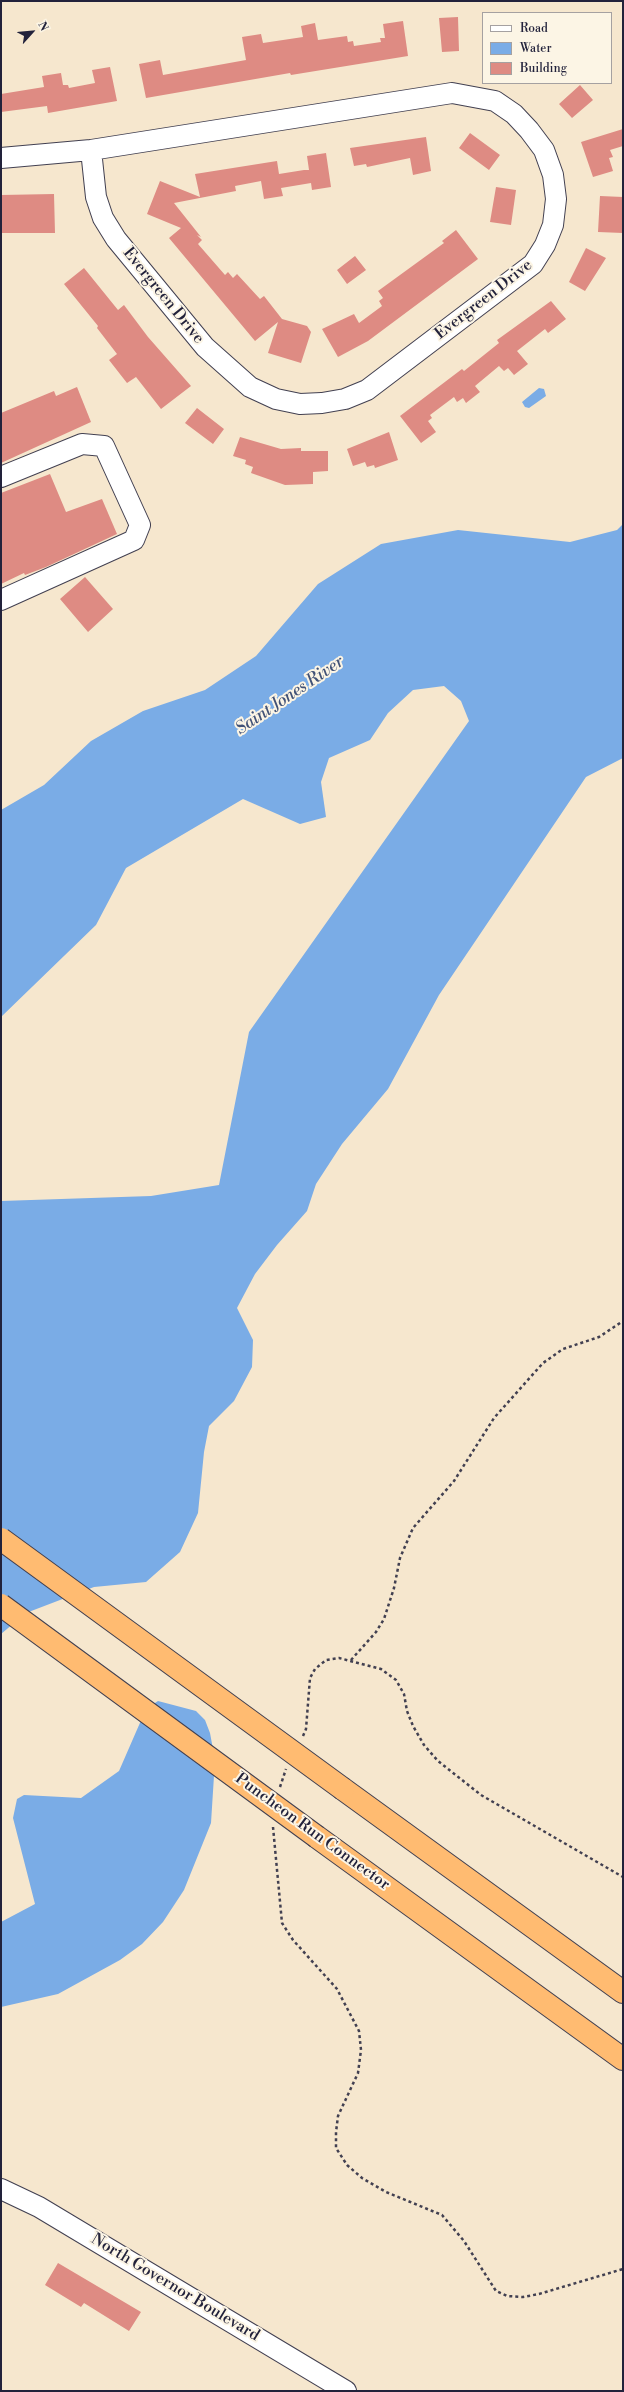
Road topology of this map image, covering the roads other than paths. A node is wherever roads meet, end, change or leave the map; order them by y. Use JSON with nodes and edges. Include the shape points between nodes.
{"nodes":[{"id":1,"x":91,"y":150,"type":"junction"},
{"id":2,"x":1,"y":158,"type":"edge"},
{"id":3,"x":1,"y":478,"type":"edge"},
{"id":4,"x":1,"y":600,"type":"edge"},
{"id":5,"x":1,"y":1539,"type":"edge"},
{"id":6,"x":1,"y":1605,"type":"edge"},
{"id":7,"x":623,"y":1992,"type":"edge"},
{"id":8,"x":623,"y":2059,"type":"edge"},
{"id":9,"x":1,"y":2189,"type":"edge"},
{"id":10,"x":346,"y":2391,"type":"edge"}],
"edges":[{"from":1,"to":1,"type":"street","name":"Evergreen Drive","via":[[452,93],[474,96],[495,101],[514,114],[544,150],[553,175],[556,199],[553,225],[545,245],[533,264],[366,390],[344,399],[300,404],[276,399],[250,387],[229,371],[200,341],[116,239],[102,218],[96,197]]},
{"from":1,"to":2,"type":"street","name":"Evergreen Drive"},
{"from":3,"to":4,"type":"street","via":[[82,444],[104,446],[140,525],[134,540]]},
{"from":5,"to":7,"type":"highway","bridge":true},
{"from":6,"to":8,"type":"highway","name":"Puncheon Run Connector","bridge":true},
{"from":9,"to":10,"type":"street","name":"North Governor Boulevard","via":[[40,2207]]}]}
